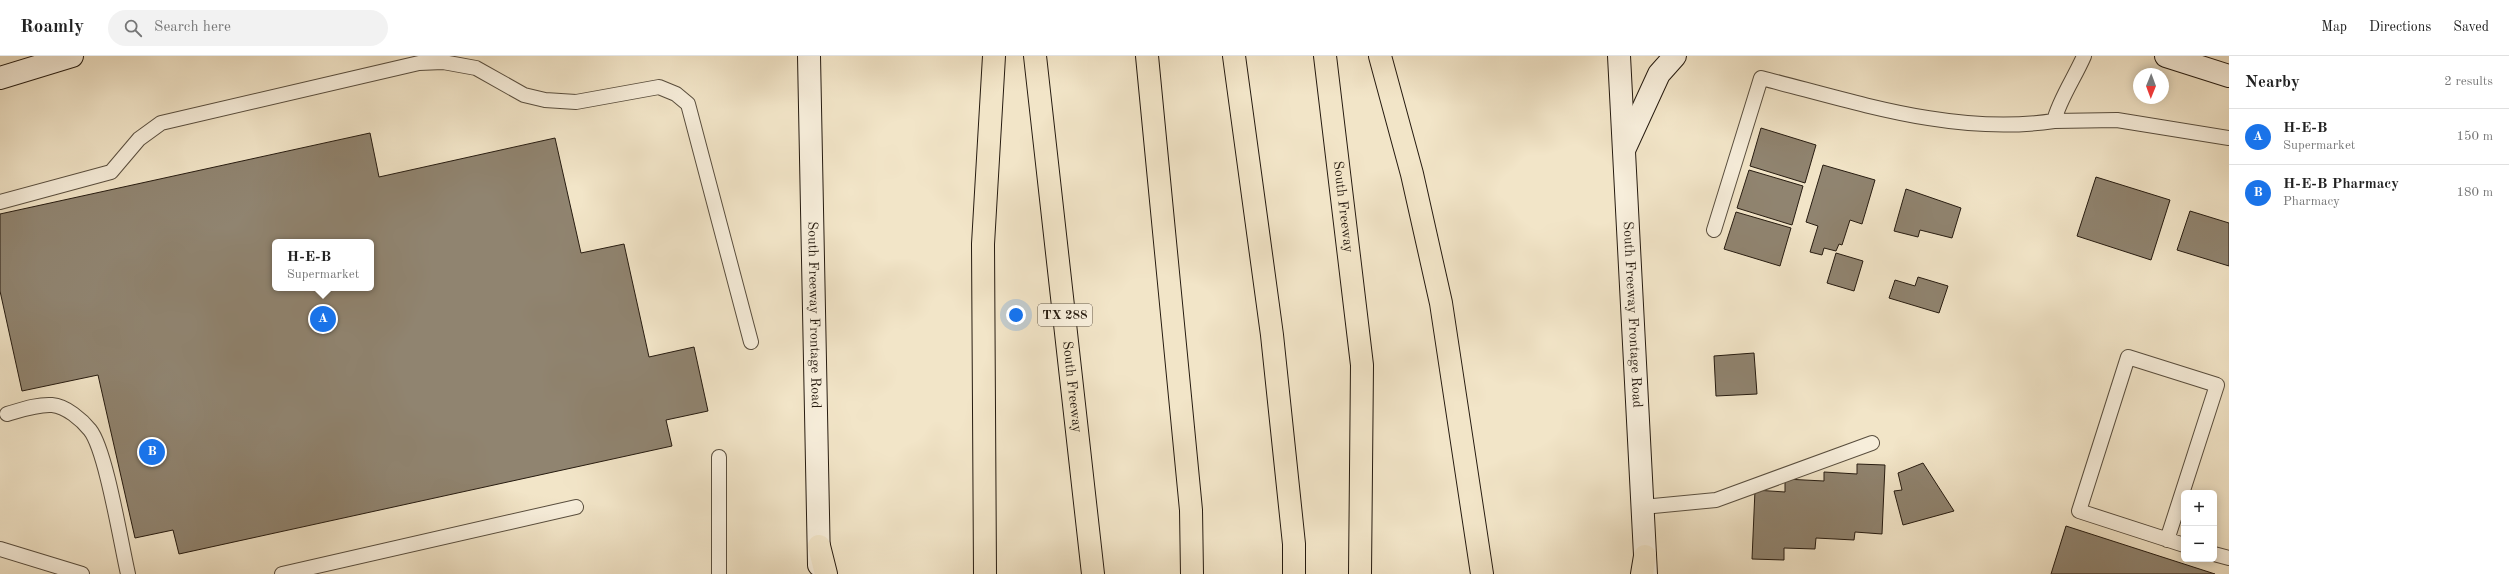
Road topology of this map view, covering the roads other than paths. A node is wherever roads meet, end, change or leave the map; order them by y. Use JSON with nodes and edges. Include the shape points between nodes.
{"nodes":[{"id":1,"x":72,"y":56,"type":"edge"},
{"id":2,"x":809,"y":56,"type":"edge"},
{"id":3,"x":994,"y":56,"type":"edge"},
{"id":4,"x":1035,"y":56,"type":"edge"},
{"id":5,"x":1147,"y":56,"type":"edge"},
{"id":6,"x":1234,"y":56,"type":"edge"},
{"id":7,"x":1325,"y":56,"type":"edge"},
{"id":8,"x":1380,"y":56,"type":"edge"},
{"id":9,"x":1619,"y":56,"type":"edge"},
{"id":10,"x":1675,"y":56,"type":"edge"},
{"id":11,"x":2084,"y":56,"type":"edge"},
{"id":12,"x":2166,"y":56,"type":"edge"},
{"id":13,"x":2229,"y":76,"type":"edge"},
{"id":14,"x":0,"y":78,"type":"edge"},
{"id":15,"x":2054,"y":122,"type":"junction"},
{"id":16,"x":2229,"y":138,"type":"edge"},
{"id":17,"x":1623,"y":153,"type":"junction"},
{"id":18,"x":0,"y":202,"type":"edge"},
{"id":19,"x":1714,"y":230,"type":"dead end"},
{"id":20,"x":751,"y":342,"type":"dead end"},
{"id":21,"x":7,"y":414,"type":"dead end"},
{"id":22,"x":1872,"y":443,"type":"dead end"},
{"id":23,"x":719,"y":457,"type":"dead end"},
{"id":24,"x":576,"y":507,"type":"dead end"},
{"id":25,"x":1643,"y":507,"type":"junction"},
{"id":26,"x":2167,"y":540,"type":"junction"},
{"id":27,"x":2181,"y":544,"type":"edge"},
{"id":28,"x":819,"y":546,"type":"junction"},
{"id":29,"x":0,"y":549,"type":"edge"},
{"id":30,"x":2217,"y":555,"type":"edge"},
{"id":31,"x":2229,"y":558,"type":"edge"},
{"id":32,"x":1644,"y":568,"type":"edge"},
{"id":33,"x":82,"y":574,"type":"edge"},
{"id":34,"x":128,"y":574,"type":"edge"},
{"id":35,"x":282,"y":574,"type":"edge"},
{"id":36,"x":719,"y":574,"type":"edge"},
{"id":37,"x":819,"y":574,"type":"edge"},
{"id":38,"x":826,"y":574,"type":"edge"},
{"id":39,"x":985,"y":574,"type":"edge"},
{"id":40,"x":1093,"y":574,"type":"edge"},
{"id":41,"x":1192,"y":574,"type":"edge"},
{"id":42,"x":1294,"y":574,"type":"edge"},
{"id":43,"x":1360,"y":574,"type":"edge"},
{"id":44,"x":1482,"y":574,"type":"edge"}],
"edges":[{"from":1,"to":14,"type":"main road"},
{"from":2,"to":28,"type":"main road","name":"South Freeway Frontage Road"},
{"from":3,"to":39,"type":"highway","via":[[983,244]]},
{"from":4,"to":40,"type":"highway","name":"South Freeway","number":"TX 288"},
{"from":5,"to":41,"type":"highway","via":[[1191,510]]},
{"from":6,"to":42,"type":"highway","via":[[1272,335],[1294,544]]},
{"from":7,"to":43,"type":"highway","name":"South Freeway","via":[[1362,365]]},
{"from":8,"to":44,"type":"highway","via":[[1412,174],[1441,303]]},
{"from":9,"to":17,"type":"main road","name":"South Freeway Frontage Road"},
{"from":10,"to":17,"type":"main road","via":[[1659,74]]},
{"from":11,"to":15,"type":"lane","via":[[2070,88],[2057,109]]},
{"from":12,"to":13,"type":"main road"},
{"from":15,"to":16,"type":"lane","via":[[2117,120]]},
{"from":15,"to":19,"type":"lane","via":[[2031,125],[1938,120],[1761,78]]},
{"from":17,"to":25,"type":"main road","name":"South Freeway Frontage Road"},
{"from":18,"to":20,"type":"lane","via":[[111,172],[139,138],[161,123],[419,63],[443,62],[476,68],[524,95],[545,100],[576,102],[659,87],[676,94],[688,104]]},
{"from":21,"to":34,"type":"lane","via":[[53,405],[72,413],[90,430],[100,452]]},
{"from":22,"to":25,"type":"lane","via":[[1716,500]]},
{"from":23,"to":36,"type":"lane"},
{"from":24,"to":35,"type":"lane"},
{"from":25,"to":32,"type":"main road","name":"South Freeway Frontage Road"},
{"from":26,"to":26,"type":"lane","via":[[2217,385],[2128,357],[2079,511]]},
{"from":26,"to":27,"type":"lane"},
{"from":28,"to":37,"type":"main road","name":"South Freeway Frontage Road"},
{"from":28,"to":38,"type":"highway"},
{"from":29,"to":33,"type":"lane"},
{"from":30,"to":31,"type":"lane"}]}
